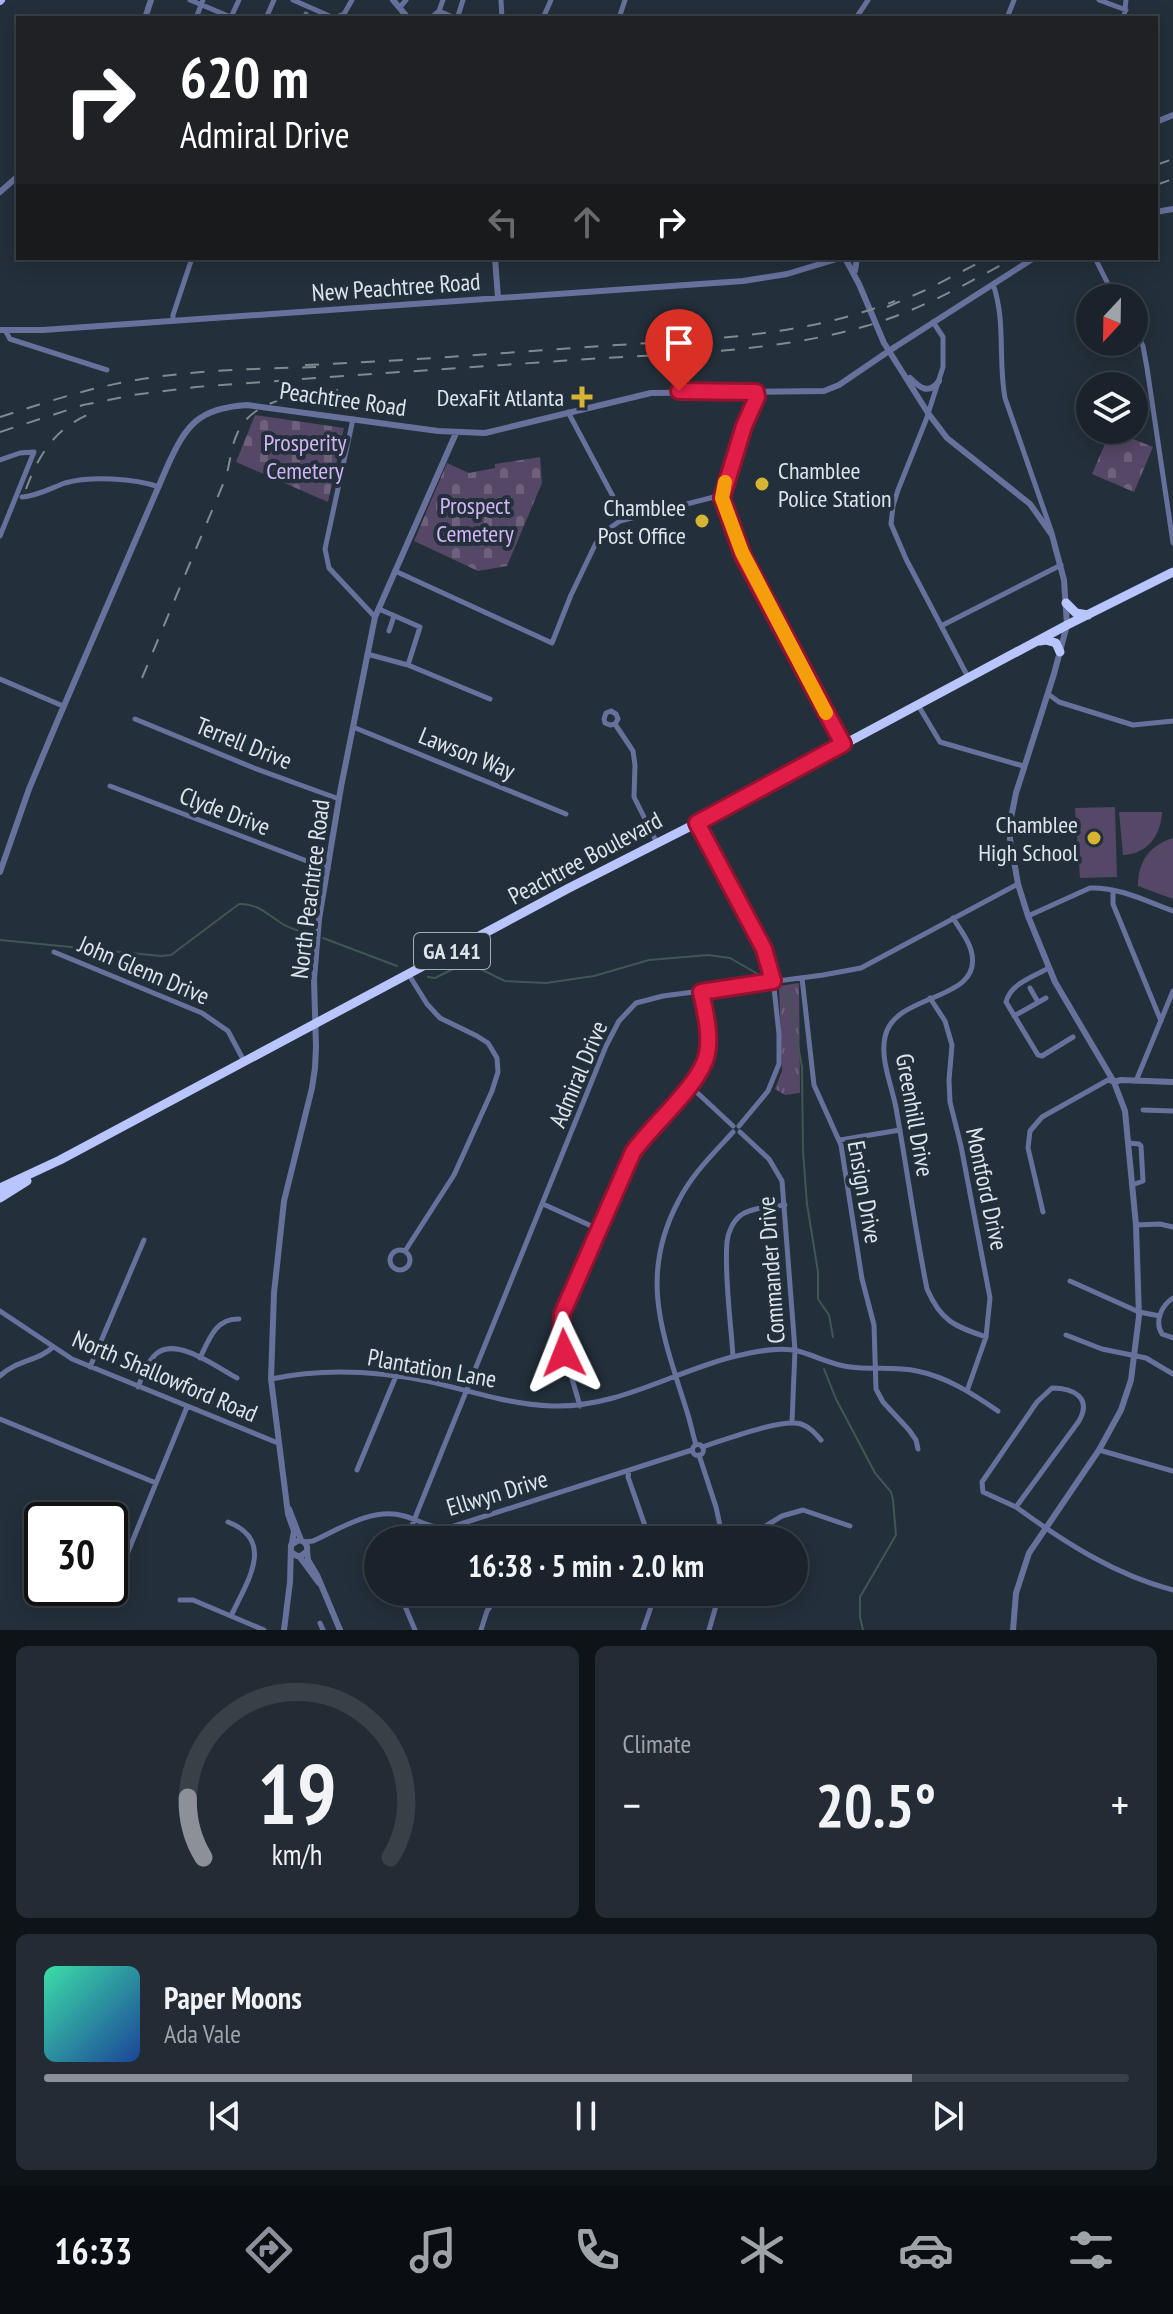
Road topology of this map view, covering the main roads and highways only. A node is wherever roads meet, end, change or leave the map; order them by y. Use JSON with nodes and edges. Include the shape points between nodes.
{"nodes":[{"id":1,"x":1173,"y":572,"type":"edge"},
{"id":2,"x":1066,"y":603,"type":"road end"},
{"id":3,"x":1088,"y":615,"type":"junction"},
{"id":4,"x":1037,"y":642,"type":"junction"},
{"id":5,"x":1060,"y":652,"type":"road end"},
{"id":6,"x":60,"y":1160,"type":"junction"},
{"id":7,"x":0,"y":1188,"type":"edge"},
{"id":8,"x":0,"y":1198,"type":"edge"}],
"edges":[{"from":1,"to":3,"type":"highway","name":"Peachtree Boulevard","number":"GA 141"},
{"from":2,"to":3,"type":"highway"},
{"from":3,"to":4,"type":"highway","name":"Peachtree Boulevard","number":"GA 141"},
{"from":4,"to":5,"type":"highway","via":[[1053,641]]},
{"from":4,"to":6,"type":"highway","name":"Peachtree Boulevard","number":"GA 141"},
{"from":6,"to":7,"type":"highway","name":"Peachtree Boulevard","number":"GA 141"},
{"from":6,"to":8,"type":"highway","name":"Peachtree Boulevard","number":"GA 141"}]}
